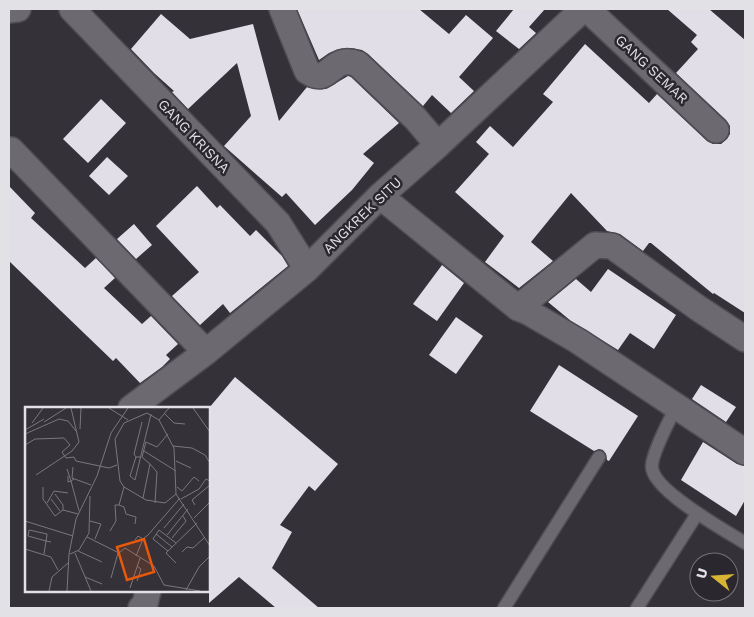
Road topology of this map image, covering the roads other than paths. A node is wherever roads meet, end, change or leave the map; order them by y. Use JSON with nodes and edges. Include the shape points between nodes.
{"nodes":[{"id":1,"x":18,"y":9,"type":"edge"},
{"id":2,"x":72,"y":9,"type":"edge"},
{"id":3,"x":282,"y":9,"type":"edge"},
{"id":4,"x":583,"y":9,"type":"edge"},
{"id":5,"x":588,"y":9,"type":"edge"},
{"id":6,"x":9,"y":10,"type":"edge"},
{"id":7,"x":716,"y":130,"type":"dead end"},
{"id":8,"x":438,"y":145,"type":"junction"},
{"id":9,"x":11,"y":150,"type":"dead end"},
{"id":10,"x":380,"y":196,"type":"junction"},
{"id":11,"x":308,"y":269,"type":"junction"},
{"id":12,"x":518,"y":308,"type":"junction"},
{"id":13,"x":745,"y":339,"type":"edge"},
{"id":14,"x":206,"y":352,"type":"junction"},
{"id":15,"x":132,"y":407,"type":"edge"},
{"id":16,"x":676,"y":407,"type":"junction"},
{"id":17,"x":745,"y":452,"type":"edge"},
{"id":18,"x":599,"y":457,"type":"dead end"},
{"id":19,"x":697,"y":514,"type":"junction"},
{"id":20,"x":745,"y":543,"type":"edge"},
{"id":21,"x":148,"y":592,"type":"edge"},
{"id":22,"x":140,"y":608,"type":"edge"},
{"id":23,"x":504,"y":608,"type":"edge"},
{"id":24,"x":637,"y":608,"type":"edge"}],
"edges":[{"from":1,"to":6,"type":"street"},
{"from":2,"to":11,"type":"street","name":"GANG KRISNA","via":[[278,223]]},
{"from":3,"to":8,"type":"street","via":[[307,71],[321,77],[343,60],[358,64]]},
{"from":4,"to":8,"type":"street","name":"ANGKREK SITU"},
{"from":5,"to":7,"type":"street","name":"GANG SEMAR"},
{"from":8,"to":10,"type":"street","name":"ANGKREK SITU"},
{"from":9,"to":14,"type":"street"},
{"from":10,"to":11,"type":"street","name":"ANGKREK SITU"},
{"from":10,"to":12,"type":"street"},
{"from":11,"to":14,"type":"street","name":"ANGKREK SITU"},
{"from":12,"to":13,"type":"street","via":[[595,245],[612,246]]},
{"from":12,"to":16,"type":"street","via":[[578,341]]},
{"from":14,"to":15,"type":"street","name":"ANGKREK SITU"},
{"from":16,"to":17,"type":"street"},
{"from":16,"to":19,"type":"lane","via":[[652,467],[656,479]]},
{"from":18,"to":23,"type":"lane"},
{"from":19,"to":20,"type":"lane"},
{"from":19,"to":24,"type":"lane"},
{"from":21,"to":22,"type":"street","via":[[145,604]]}]}
